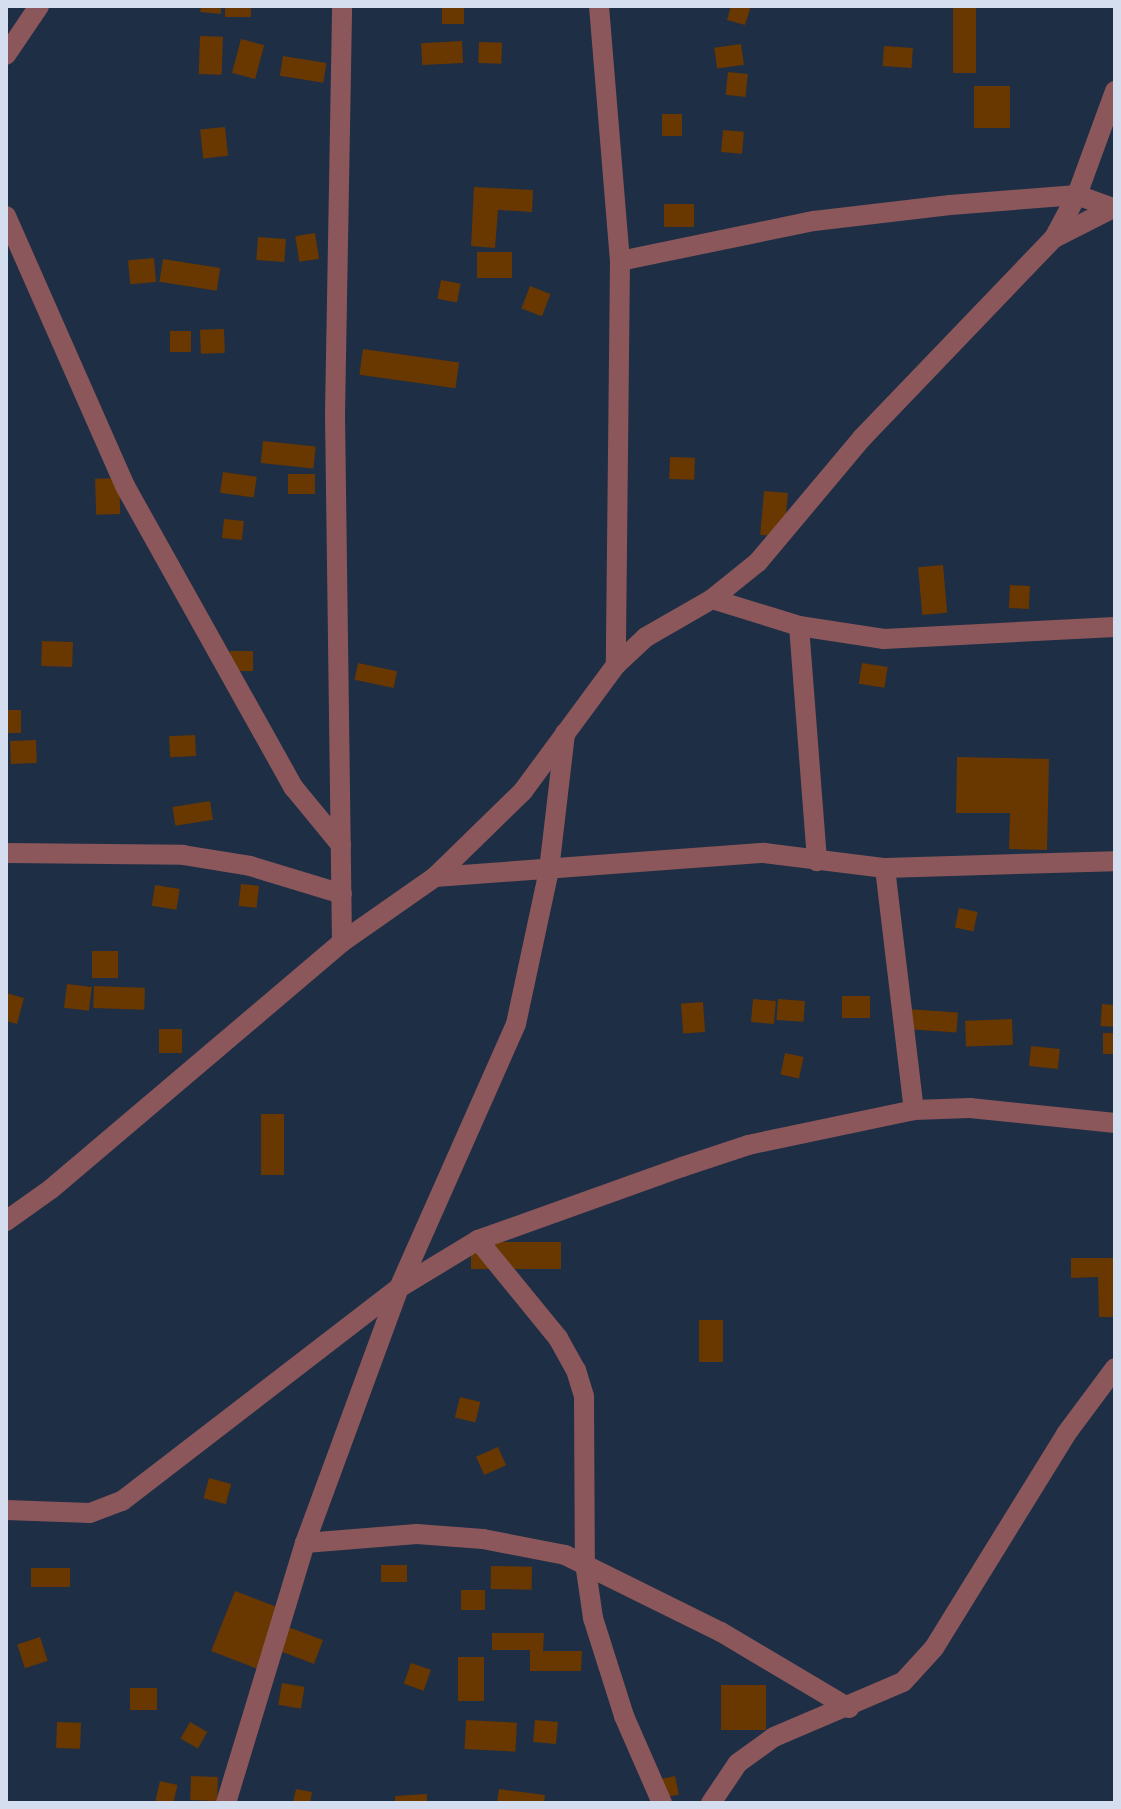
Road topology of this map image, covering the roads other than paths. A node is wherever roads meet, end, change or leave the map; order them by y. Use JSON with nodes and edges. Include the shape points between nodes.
{"nodes":[{"id":1,"x":342,"y":6,"type":"edge"},
{"id":2,"x":599,"y":6,"type":"edge"},
{"id":3,"x":40,"y":8,"type":"edge"},
{"id":4,"x":6,"y":55,"type":"edge"},
{"id":5,"x":1115,"y":91,"type":"edge"},
{"id":6,"x":1077,"y":195,"type":"junction"},
{"id":7,"x":1114,"y":208,"type":"edge"},
{"id":8,"x":6,"y":216,"type":"edge"},
{"id":9,"x":1054,"y":238,"type":"junction"},
{"id":10,"x":620,"y":261,"type":"junction"},
{"id":11,"x":712,"y":599,"type":"junction"},
{"id":12,"x":799,"y":626,"type":"junction"},
{"id":13,"x":1115,"y":627,"type":"edge"},
{"id":14,"x":616,"y":665,"type":"junction"},
{"id":15,"x":566,"y":729,"type":"junction"},
{"id":16,"x":341,"y":845,"type":"junction"},
{"id":17,"x":6,"y":853,"type":"edge"},
{"id":18,"x":817,"y":861,"type":"junction"},
{"id":19,"x":1115,"y":861,"type":"edge"},
{"id":20,"x":885,"y":868,"type":"junction"},
{"id":21,"x":549,"y":870,"type":"junction"},
{"id":22,"x":435,"y":877,"type":"junction"},
{"id":23,"x":342,"y":894,"type":"junction"},
{"id":24,"x":342,"y":942,"type":"junction"},
{"id":25,"x":914,"y":1110,"type":"junction"},
{"id":26,"x":1115,"y":1123,"type":"edge"},
{"id":27,"x":6,"y":1221,"type":"edge"},
{"id":28,"x":478,"y":1240,"type":"junction"},
{"id":29,"x":399,"y":1288,"type":"junction"},
{"id":30,"x":1115,"y":1368,"type":"edge"},
{"id":31,"x":6,"y":1510,"type":"edge"},
{"id":32,"x":305,"y":1543,"type":"junction"},
{"id":33,"x":585,"y":1563,"type":"junction"},
{"id":34,"x":849,"y":1708,"type":"junction"},
{"id":35,"x":226,"y":1803,"type":"edge"},
{"id":36,"x":662,"y":1803,"type":"edge"},
{"id":37,"x":711,"y":1803,"type":"edge"}],
"edges":[{"from":1,"to":16,"type":"street","via":[[335,414]]},
{"from":2,"to":10,"type":"street"},
{"from":3,"to":4,"type":"street"},
{"from":5,"to":6,"type":"street"},
{"from":6,"to":7,"type":"street"},
{"from":6,"to":9,"type":"street"},
{"from":6,"to":10,"type":"street","via":[[814,221]]},
{"from":7,"to":9,"type":"street"},
{"from":8,"to":16,"type":"street","via":[[125,486],[294,788]]},
{"from":9,"to":11,"type":"street","via":[[862,438],[758,562]]},
{"from":10,"to":14,"type":"street"},
{"from":11,"to":12,"type":"street"},
{"from":11,"to":14,"type":"street","via":[[646,637]]},
{"from":12,"to":13,"type":"street","via":[[884,639]]},
{"from":12,"to":18,"type":"street"},
{"from":14,"to":15,"type":"street"},
{"from":15,"to":21,"type":"street"},
{"from":15,"to":22,"type":"street","via":[[523,791]]},
{"from":16,"to":23,"type":"street"},
{"from":17,"to":23,"type":"street","via":[[183,855],[250,866]]},
{"from":18,"to":20,"type":"street"},
{"from":18,"to":21,"type":"street","via":[[764,853]]},
{"from":19,"to":20,"type":"street"},
{"from":20,"to":25,"type":"street"},
{"from":21,"to":22,"type":"street"},
{"from":21,"to":29,"type":"street","via":[[516,1024]]},
{"from":22,"to":24,"type":"street"},
{"from":23,"to":24,"type":"street"},
{"from":24,"to":27,"type":"street","via":[[51,1189]]},
{"from":25,"to":26,"type":"street","via":[[970,1108]]},
{"from":25,"to":28,"type":"street","via":[[748,1145]]},
{"from":28,"to":29,"type":"street"},
{"from":28,"to":33,"type":"street","via":[[558,1338],[576,1370],[584,1397]]},
{"from":29,"to":31,"type":"street","via":[[122,1501],[90,1513]]},
{"from":29,"to":32,"type":"street"},
{"from":30,"to":34,"type":"street","via":[[1066,1434],[934,1648],[903,1682]]},
{"from":32,"to":33,"type":"street","via":[[417,1534],[532,1547]]},
{"from":32,"to":35,"type":"street"},
{"from":33,"to":34,"type":"street","via":[[721,1632]]},
{"from":33,"to":36,"type":"street","via":[[593,1618],[624,1716]]},
{"from":34,"to":37,"type":"street","via":[[774,1737],[738,1763]]}]}
